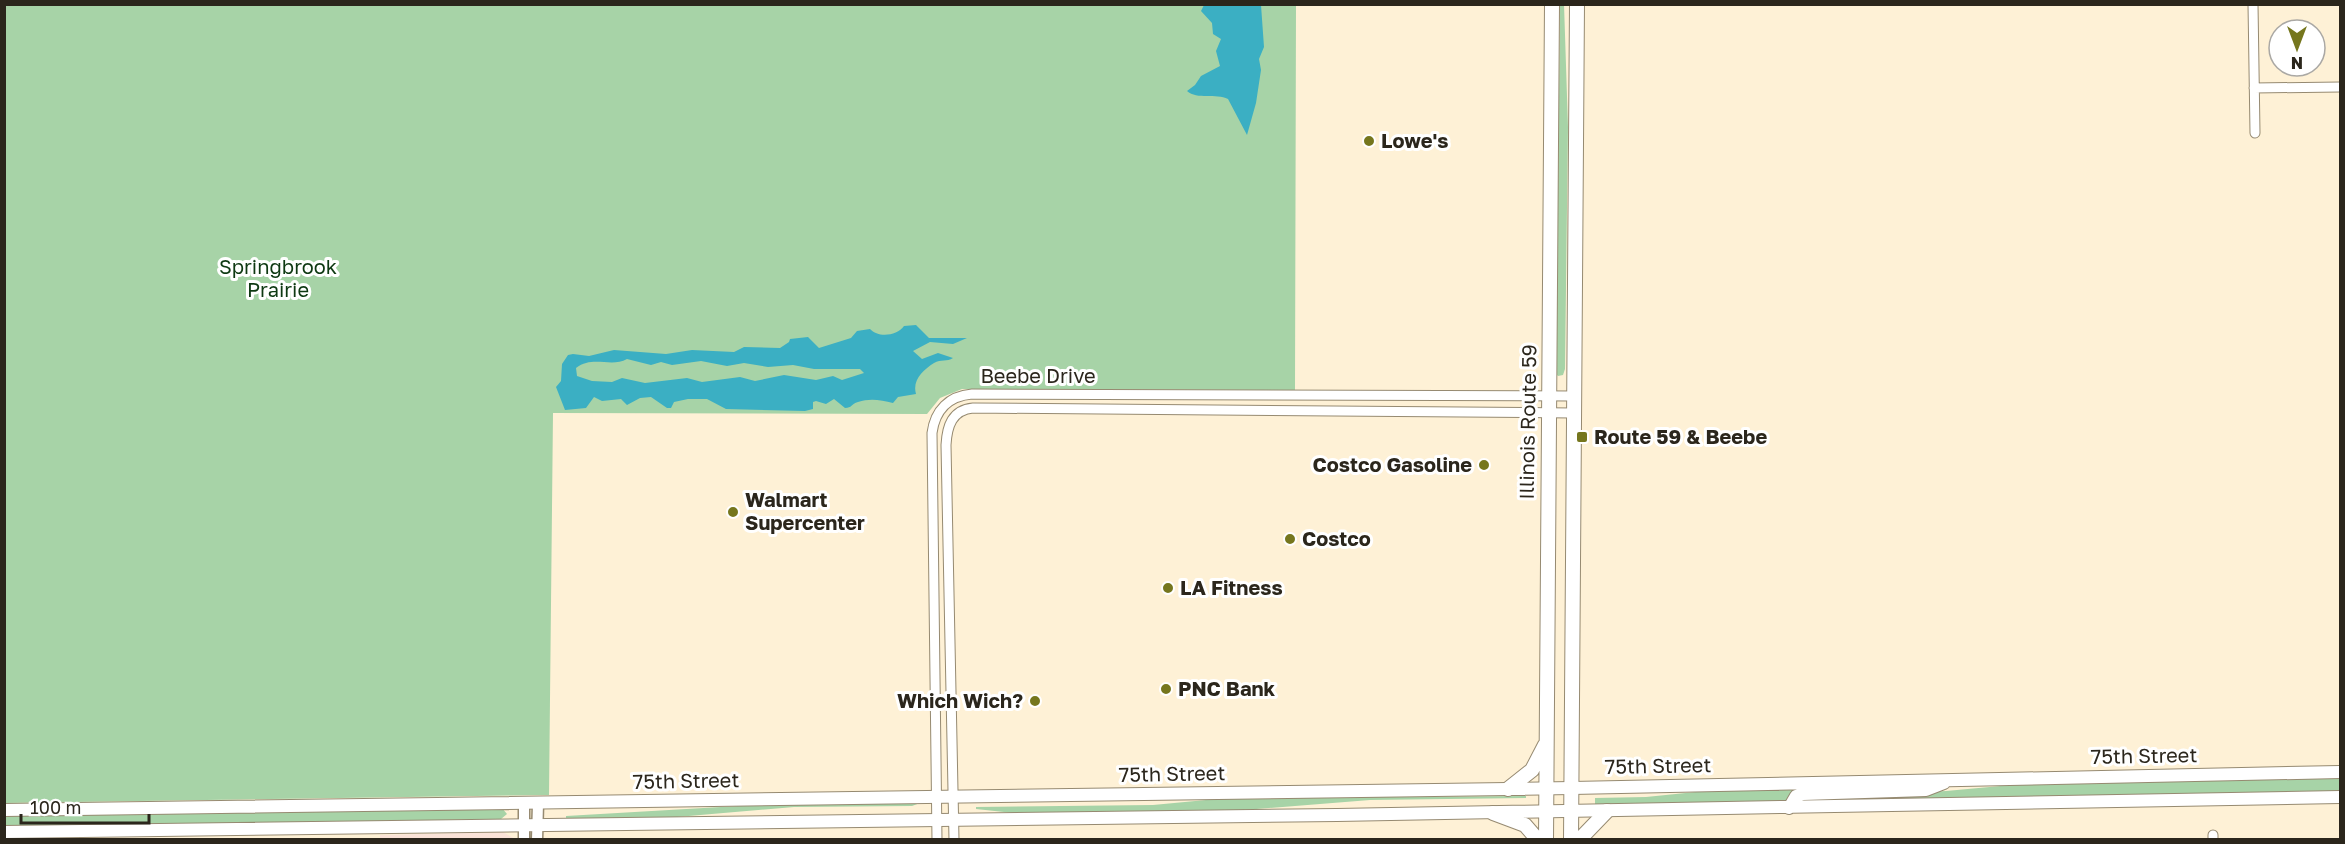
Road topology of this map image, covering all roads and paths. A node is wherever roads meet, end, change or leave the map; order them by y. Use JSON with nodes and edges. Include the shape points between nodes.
{"nodes":[{"id":1,"x":1552,"y":4,"type":"edge"},
{"id":2,"x":1577,"y":4,"type":"edge"},
{"id":3,"x":2253,"y":4,"type":"edge"},
{"id":4,"x":2254,"y":87,"type":"junction"},
{"id":5,"x":2340,"y":87,"type":"edge"},
{"id":6,"x":2254,"y":133,"type":"dead end"},
{"id":7,"x":1548,"y":395,"type":"junction"},
{"id":8,"x":1573,"y":396,"type":"junction"},
{"id":9,"x":1547,"y":412,"type":"junction"},
{"id":10,"x":1572,"y":413,"type":"junction"},
{"id":11,"x":1546,"y":743,"type":"junction"},
{"id":12,"x":2340,"y":772,"type":"edge"},
{"id":13,"x":1954,"y":780,"type":"junction"},
{"id":14,"x":1546,"y":788,"type":"junction"},
{"id":15,"x":1572,"y":788,"type":"junction"},
{"id":16,"x":1508,"y":789,"type":"junction"},
{"id":17,"x":936,"y":797,"type":"junction"},
{"id":18,"x":952,"y":797,"type":"junction"},
{"id":19,"x":2340,"y":797,"type":"edge"},
{"id":20,"x":524,"y":803,"type":"junction"},
{"id":21,"x":538,"y":803,"type":"junction"},
{"id":22,"x":1789,"y":808,"type":"junction"},
{"id":23,"x":4,"y":810,"type":"edge"},
{"id":24,"x":1571,"y":811,"type":"junction"},
{"id":25,"x":1606,"y":811,"type":"junction"},
{"id":26,"x":1546,"y":812,"type":"junction"},
{"id":27,"x":1494,"y":813,"type":"junction"},
{"id":28,"x":937,"y":820,"type":"junction"},
{"id":29,"x":953,"y":820,"type":"junction"},
{"id":30,"x":524,"y":824,"type":"junction"},
{"id":31,"x":538,"y":824,"type":"junction"},
{"id":32,"x":4,"y":832,"type":"edge"},
{"id":33,"x":524,"y":840,"type":"edge"},
{"id":34,"x":537,"y":840,"type":"edge"},
{"id":35,"x":937,"y":840,"type":"edge"},
{"id":36,"x":954,"y":840,"type":"edge"},
{"id":37,"x":1538,"y":840,"type":"edge"},
{"id":38,"x":1546,"y":840,"type":"edge"},
{"id":39,"x":1571,"y":840,"type":"edge"},
{"id":40,"x":1579,"y":840,"type":"edge"}],
"edges":[{"from":1,"to":7,"type":"main road","name":"Illinois Route 59"},
{"from":2,"to":8,"type":"main road"},
{"from":3,"to":4,"type":"street"},
{"from":4,"to":5,"type":"street"},
{"from":4,"to":6,"type":"street"},
{"from":7,"to":8,"type":"street","name":"Beebe Drive"},
{"from":7,"to":9,"type":"main road","name":"Illinois Route 59"},
{"from":7,"to":17,"type":"street","name":"Beebe Drive","via":[[972,394],[950,400],[937,415],[932,433]]},
{"from":8,"to":10,"type":"main road"},
{"from":9,"to":10,"type":"street","name":"Beebe Drive"},
{"from":9,"to":11,"type":"main road","name":"Illinois Route 59"},
{"from":9,"to":18,"type":"street","name":"Beebe Drive","via":[[973,408],[957,414],[949,424],[946,439]]},
{"from":10,"to":15,"type":"main road"},
{"from":11,"to":14,"type":"main road","name":"Illinois Route 59"},
{"from":11,"to":16,"type":"main road","via":[[1532,770]]},
{"from":12,"to":13,"type":"main road","name":"75th Street"},
{"from":13,"to":15,"type":"main road","name":"75th Street"},
{"from":13,"to":22,"type":"main road","via":[[1926,790],[1803,794],[1796,796]]},
{"from":14,"to":15,"type":"main road","name":"75th Street"},
{"from":14,"to":16,"type":"main road","name":"75th Street"},
{"from":14,"to":26,"type":"main road","name":"Illinois Route 59"},
{"from":15,"to":24,"type":"main road"},
{"from":16,"to":18,"type":"main road","name":"75th Street"},
{"from":17,"to":18,"type":"main road","name":"75th Street"},
{"from":17,"to":21,"type":"main road","name":"75th Street"},
{"from":17,"to":28,"type":"street","name":"Beebe Drive"},
{"from":18,"to":29,"type":"street","name":"Beebe Drive"},
{"from":19,"to":22,"type":"main road","name":"75th Street"},
{"from":20,"to":21,"type":"main road","name":"75th Street"},
{"from":20,"to":23,"type":"main road","name":"75th Street"},
{"from":20,"to":30,"type":"street"},
{"from":21,"to":31,"type":"street"},
{"from":22,"to":25,"type":"main road","name":"75th Street"},
{"from":24,"to":25,"type":"main road","name":"75th Street"},
{"from":24,"to":26,"type":"main road","name":"75th Street"},
{"from":24,"to":39,"type":"main road"},
{"from":25,"to":40,"type":"main road"},
{"from":26,"to":27,"type":"main road","name":"75th Street"},
{"from":26,"to":38,"type":"main road","name":"Illinois Route 59"},
{"from":27,"to":29,"type":"main road","name":"75th Street"},
{"from":27,"to":37,"type":"main road","via":[[1526,825]]},
{"from":28,"to":29,"type":"main road","name":"75th Street"},
{"from":28,"to":31,"type":"main road","name":"75th Street"},
{"from":28,"to":35,"type":"street","name":"Beebe Drive"},
{"from":29,"to":36,"type":"street","name":"Beebe Drive"},
{"from":30,"to":31,"type":"main road","name":"75th Street"},
{"from":30,"to":32,"type":"main road","name":"75th Street"},
{"from":30,"to":33,"type":"street"},
{"from":31,"to":34,"type":"street"}]}
